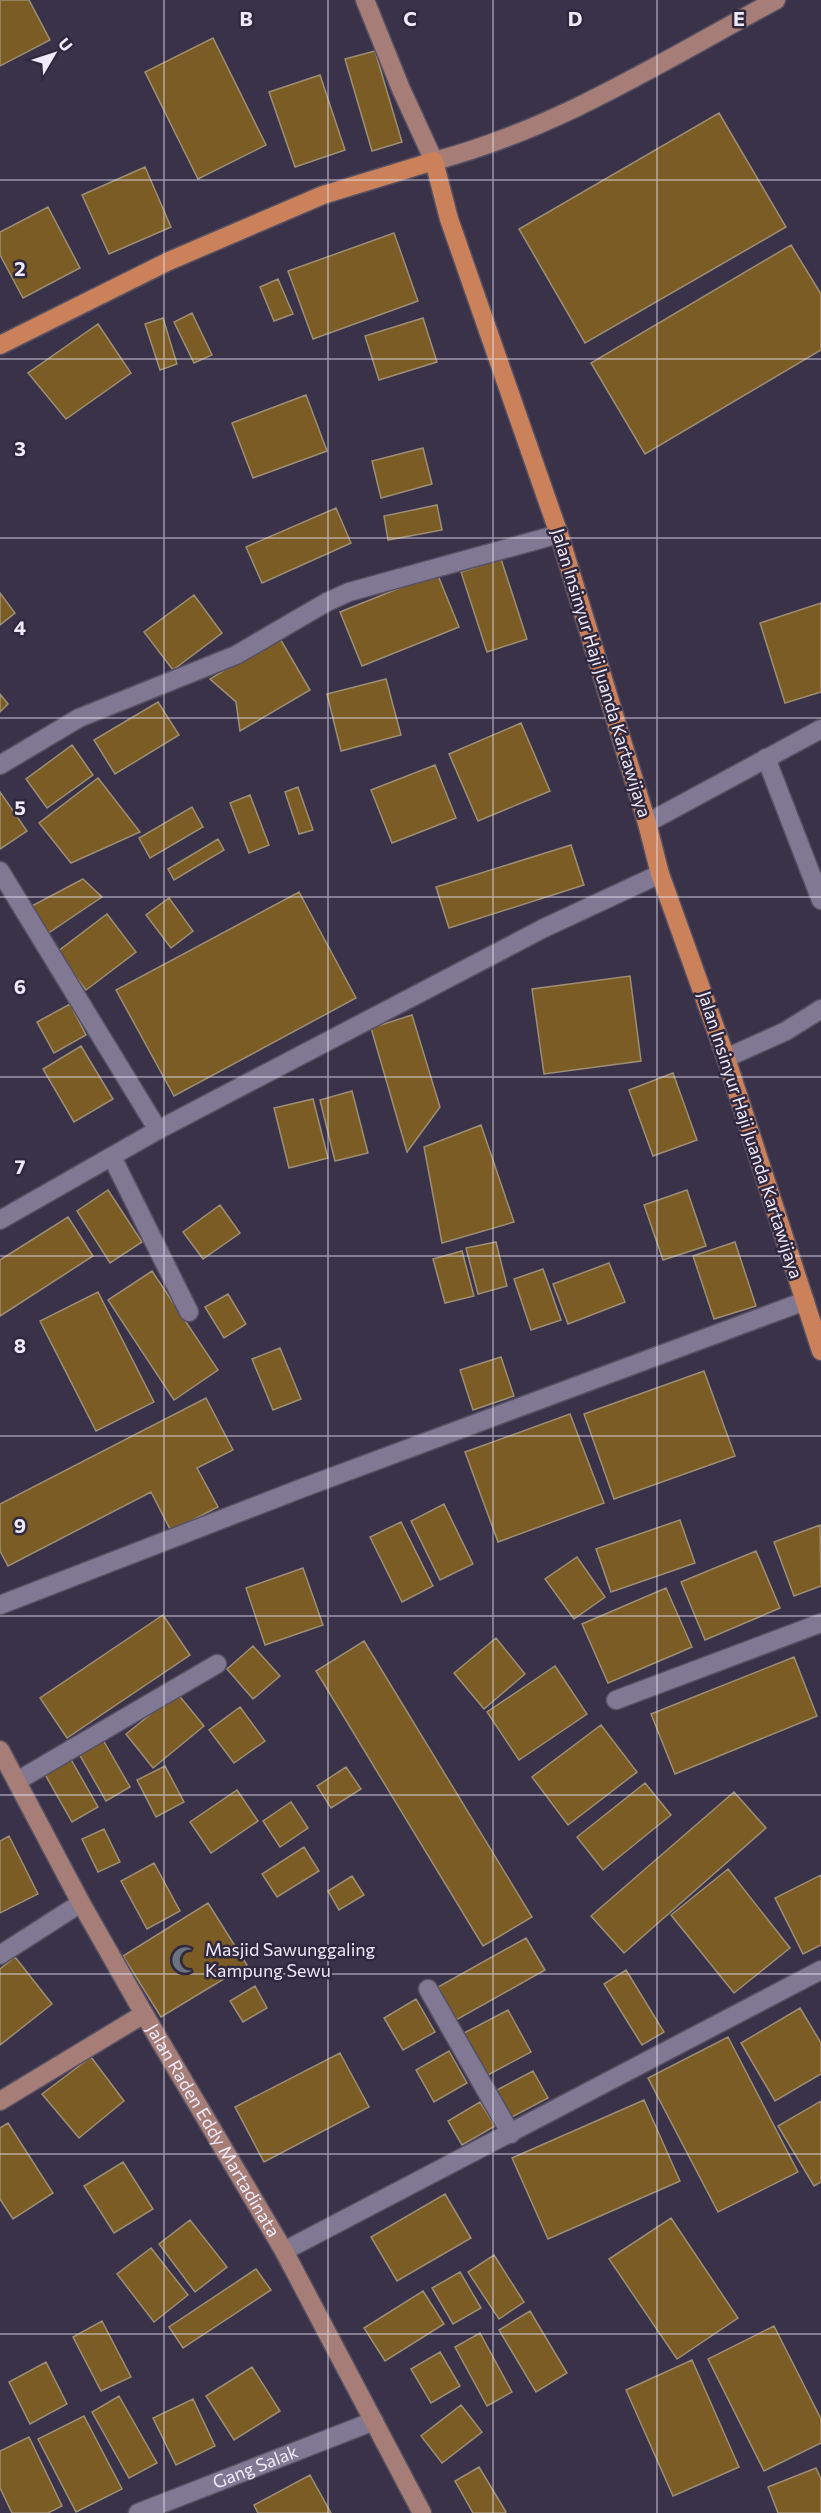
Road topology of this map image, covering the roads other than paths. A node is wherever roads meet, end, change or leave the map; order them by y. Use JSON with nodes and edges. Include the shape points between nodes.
{"nodes":[{"id":1,"x":365,"y":0,"type":"edge"},
{"id":2,"x":776,"y":0,"type":"edge"},
{"id":3,"x":434,"y":161,"type":"junction"},
{"id":4,"x":0,"y":345,"type":"edge"},
{"id":5,"x":559,"y":534,"type":"junction"},
{"id":6,"x":821,"y":729,"type":"edge"},
{"id":7,"x":766,"y":758,"type":"junction"},
{"id":8,"x":0,"y":765,"type":"edge"},
{"id":9,"x":647,"y":823,"type":"junction"},
{"id":10,"x":0,"y":871,"type":"edge"},
{"id":11,"x":660,"y":874,"type":"junction"},
{"id":12,"x":821,"y":900,"type":"edge"},
{"id":13,"x":819,"y":1010,"type":"edge"},
{"id":14,"x":726,"y":1058,"type":"junction"},
{"id":15,"x":158,"y":1130,"type":"junction"},
{"id":16,"x":112,"y":1156,"type":"junction"},
{"id":17,"x":0,"y":1220,"type":"edge"},
{"id":18,"x":805,"y":1301,"type":"junction"},
{"id":19,"x":189,"y":1311,"type":"dead end"},
{"id":20,"x":821,"y":1352,"type":"edge"},
{"id":21,"x":0,"y":1605,"type":"edge"},
{"id":22,"x":821,"y":1623,"type":"edge"},
{"id":23,"x":218,"y":1664,"type":"dead end"},
{"id":24,"x":616,"y":1700,"type":"dead end"},
{"id":25,"x":0,"y":1750,"type":"edge"},
{"id":26,"x":17,"y":1781,"type":"junction"},
{"id":27,"x":81,"y":1903,"type":"junction"},
{"id":28,"x":0,"y":1955,"type":"edge"},
{"id":29,"x":821,"y":1970,"type":"edge"},
{"id":30,"x":428,"y":1989,"type":"dead end"},
{"id":31,"x":144,"y":2014,"type":"junction"},
{"id":32,"x":0,"y":2101,"type":"edge"},
{"id":33,"x":511,"y":2134,"type":"junction"},
{"id":34,"x":284,"y":2251,"type":"junction"},
{"id":35,"x":374,"y":2421,"type":"junction"},
{"id":36,"x":138,"y":2513,"type":"edge"},
{"id":37,"x":422,"y":2513,"type":"edge"}],
"edges":[{"from":1,"to":3,"type":"main road","name":"Jalan Insinyur Haji Juanda Kartawijaya"},
{"from":2,"to":3,"type":"main road","via":[[561,116],[480,148]]},
{"from":3,"to":4,"type":"main road","via":[[323,195],[169,261]]},
{"from":3,"to":5,"type":"main road","name":"Jalan Insinyur Haji Juanda Kartawijaya","via":[[449,219]]},
{"from":5,"to":8,"type":"street","via":[[349,592],[236,655],[79,718]]},
{"from":5,"to":9,"type":"main road","name":"Jalan Insinyur Haji Juanda Kartawijaya"},
{"from":6,"to":7,"type":"street"},
{"from":7,"to":9,"type":"street"},
{"from":7,"to":12,"type":"street"},
{"from":9,"to":11,"type":"main road","name":"Jalan Insinyur Haji Juanda Kartawijaya"},
{"from":10,"to":15,"type":"street"},
{"from":11,"to":14,"type":"main road","name":"Jalan Insinyur Haji Juanda Kartawijaya"},
{"from":11,"to":15,"type":"street","via":[[544,928]]},
{"from":13,"to":14,"type":"street","via":[[786,1031]]},
{"from":14,"to":18,"type":"main road","name":"Jalan Insinyur Haji Juanda Kartawijaya"},
{"from":15,"to":16,"type":"street"},
{"from":16,"to":17,"type":"street"},
{"from":16,"to":19,"type":"street"},
{"from":18,"to":20,"type":"main road","name":"Jalan Insinyur Haji Juanda Kartawijaya"},
{"from":18,"to":21,"type":"street"},
{"from":22,"to":24,"type":"street"},
{"from":23,"to":26,"type":"street"},
{"from":25,"to":26,"type":"main road","name":"Jalan Raden Eddy Martadinata"},
{"from":26,"to":27,"type":"main road","name":"Jalan Raden Eddy Martadinata"},
{"from":27,"to":28,"type":"street"},
{"from":27,"to":31,"type":"main road","name":"Jalan Raden Eddy Martadinata"},
{"from":29,"to":33,"type":"street"},
{"from":30,"to":33,"type":"street"},
{"from":31,"to":32,"type":"main road"},
{"from":31,"to":34,"type":"main road","name":"Jalan Raden Eddy Martadinata"},
{"from":33,"to":34,"type":"street"},
{"from":34,"to":35,"type":"main road","name":"Jalan Raden Eddy Martadinata"},
{"from":35,"to":36,"type":"street","name":"Gang Salak"},
{"from":35,"to":37,"type":"main road","name":"Jalan Raden Eddy Martadinata"}]}
